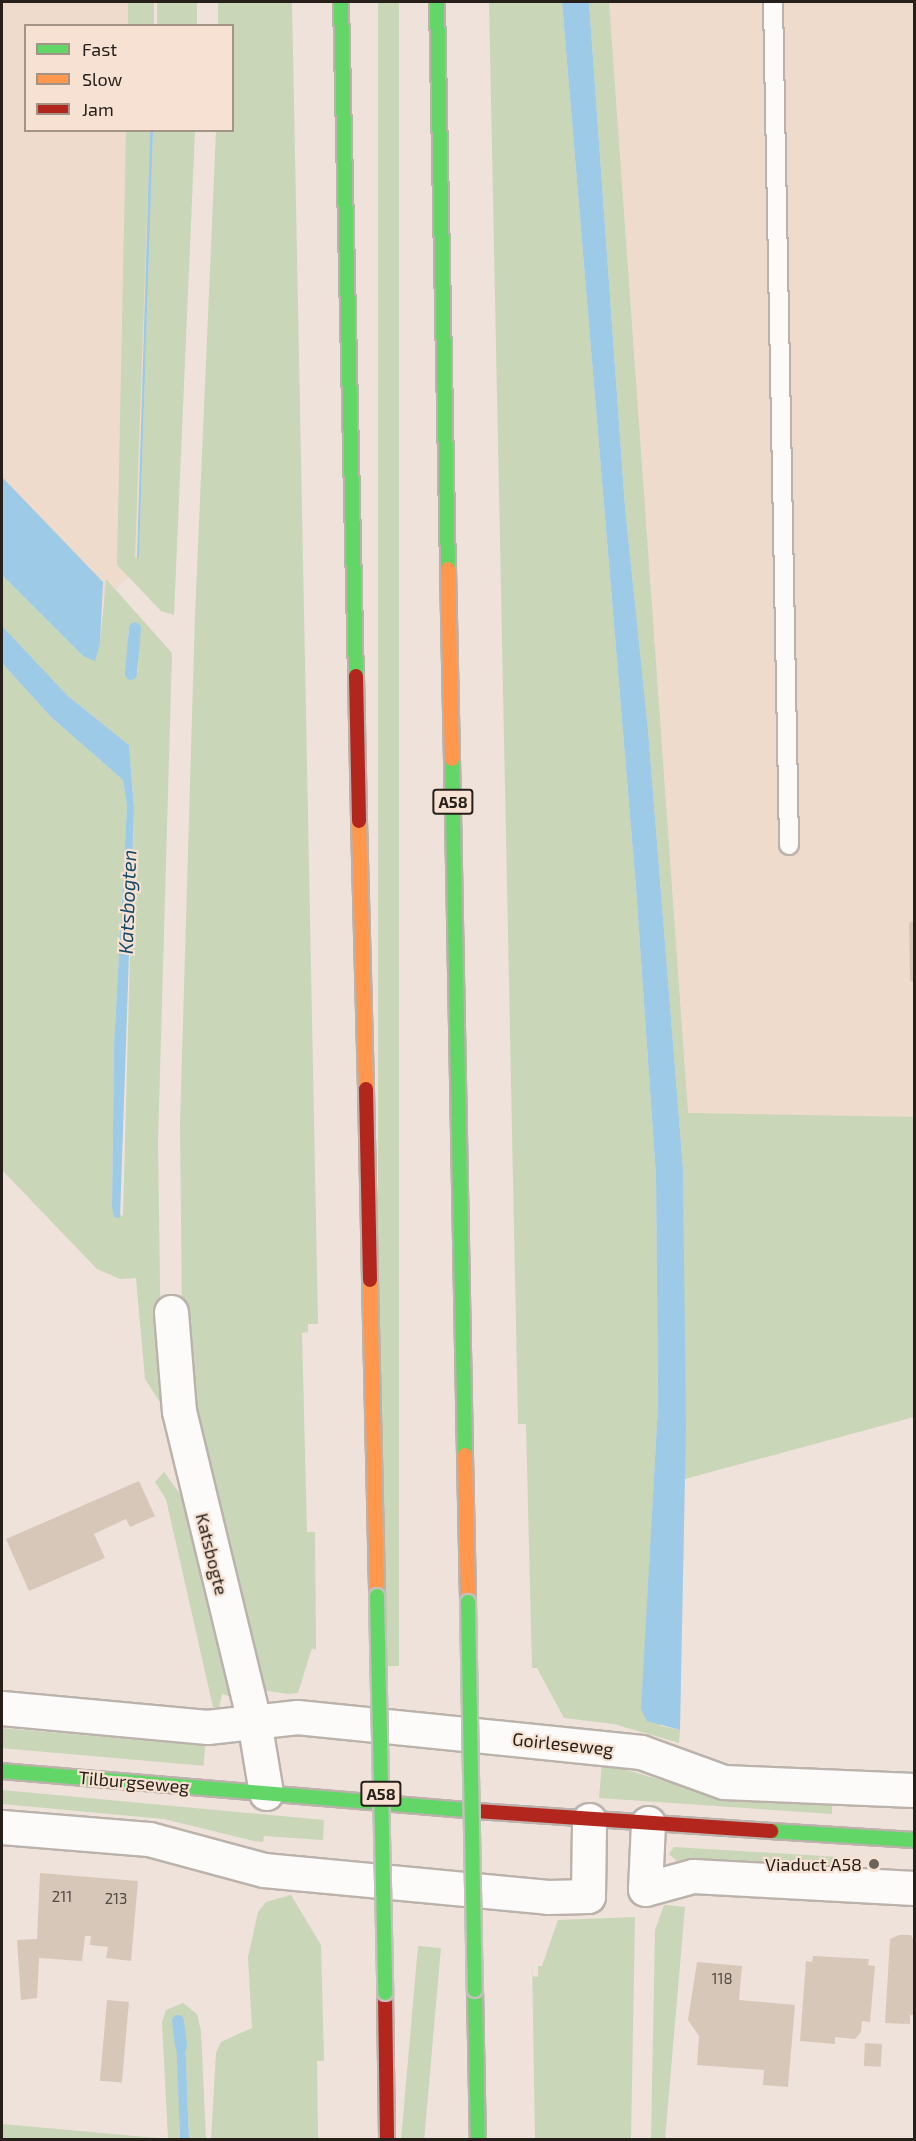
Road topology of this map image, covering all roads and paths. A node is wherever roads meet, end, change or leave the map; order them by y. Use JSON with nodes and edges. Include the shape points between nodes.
{"nodes":[{"id":1,"x":341,"y":2,"type":"edge"},
{"id":2,"x":437,"y":2,"type":"edge"},
{"id":3,"x":773,"y":2,"type":"edge"},
{"id":4,"x":789,"y":845,"type":"dead end"},
{"id":5,"x":171,"y":1312,"type":"dead end"},
{"id":6,"x":2,"y":1708,"type":"edge"},
{"id":7,"x":254,"y":1721,"type":"junction"},
{"id":8,"x":2,"y":1771,"type":"edge"},
{"id":9,"x":915,"y":1790,"type":"edge"},
{"id":10,"x":266,"y":1793,"type":"junction"},
{"id":11,"x":589,"y":1820,"type":"junction"},
{"id":12,"x":648,"y":1823,"type":"junction"},
{"id":13,"x":2,"y":1827,"type":"edge"},
{"id":14,"x":915,"y":1840,"type":"edge"},
{"id":15,"x":915,"y":1888,"type":"edge"},
{"id":16,"x":387,"y":2139,"type":"edge"},
{"id":17,"x":478,"y":2139,"type":"edge"}],
"edges":[{"from":1,"to":16,"type":"main road","number":"A58","bridge":true},
{"from":2,"to":17,"type":"main road","number":"A58","bridge":true},
{"from":3,"to":4,"type":"lane"},
{"from":5,"to":7,"type":"street","name":"Katsbogte","via":[[181,1423]]},
{"from":6,"to":7,"type":"street","name":"Goirleseweg","via":[[207,1726]]},
{"from":7,"to":9,"type":"street","name":"Goirleseweg","via":[[297,1716],[641,1752],[724,1782]]},
{"from":7,"to":10,"type":"street","name":"Katsbogte"},
{"from":8,"to":10,"type":"main road","name":"Tilburgseweg"},
{"from":10,"to":11,"type":"main road"},
{"from":11,"to":12,"type":"main road"},
{"from":11,"to":13,"type":"street","via":[[588,1896],[548,1897],[274,1871],[149,1839]]},
{"from":12,"to":14,"type":"main road"},
{"from":12,"to":15,"type":"street","via":[[645,1888],[693,1876]]}]}
